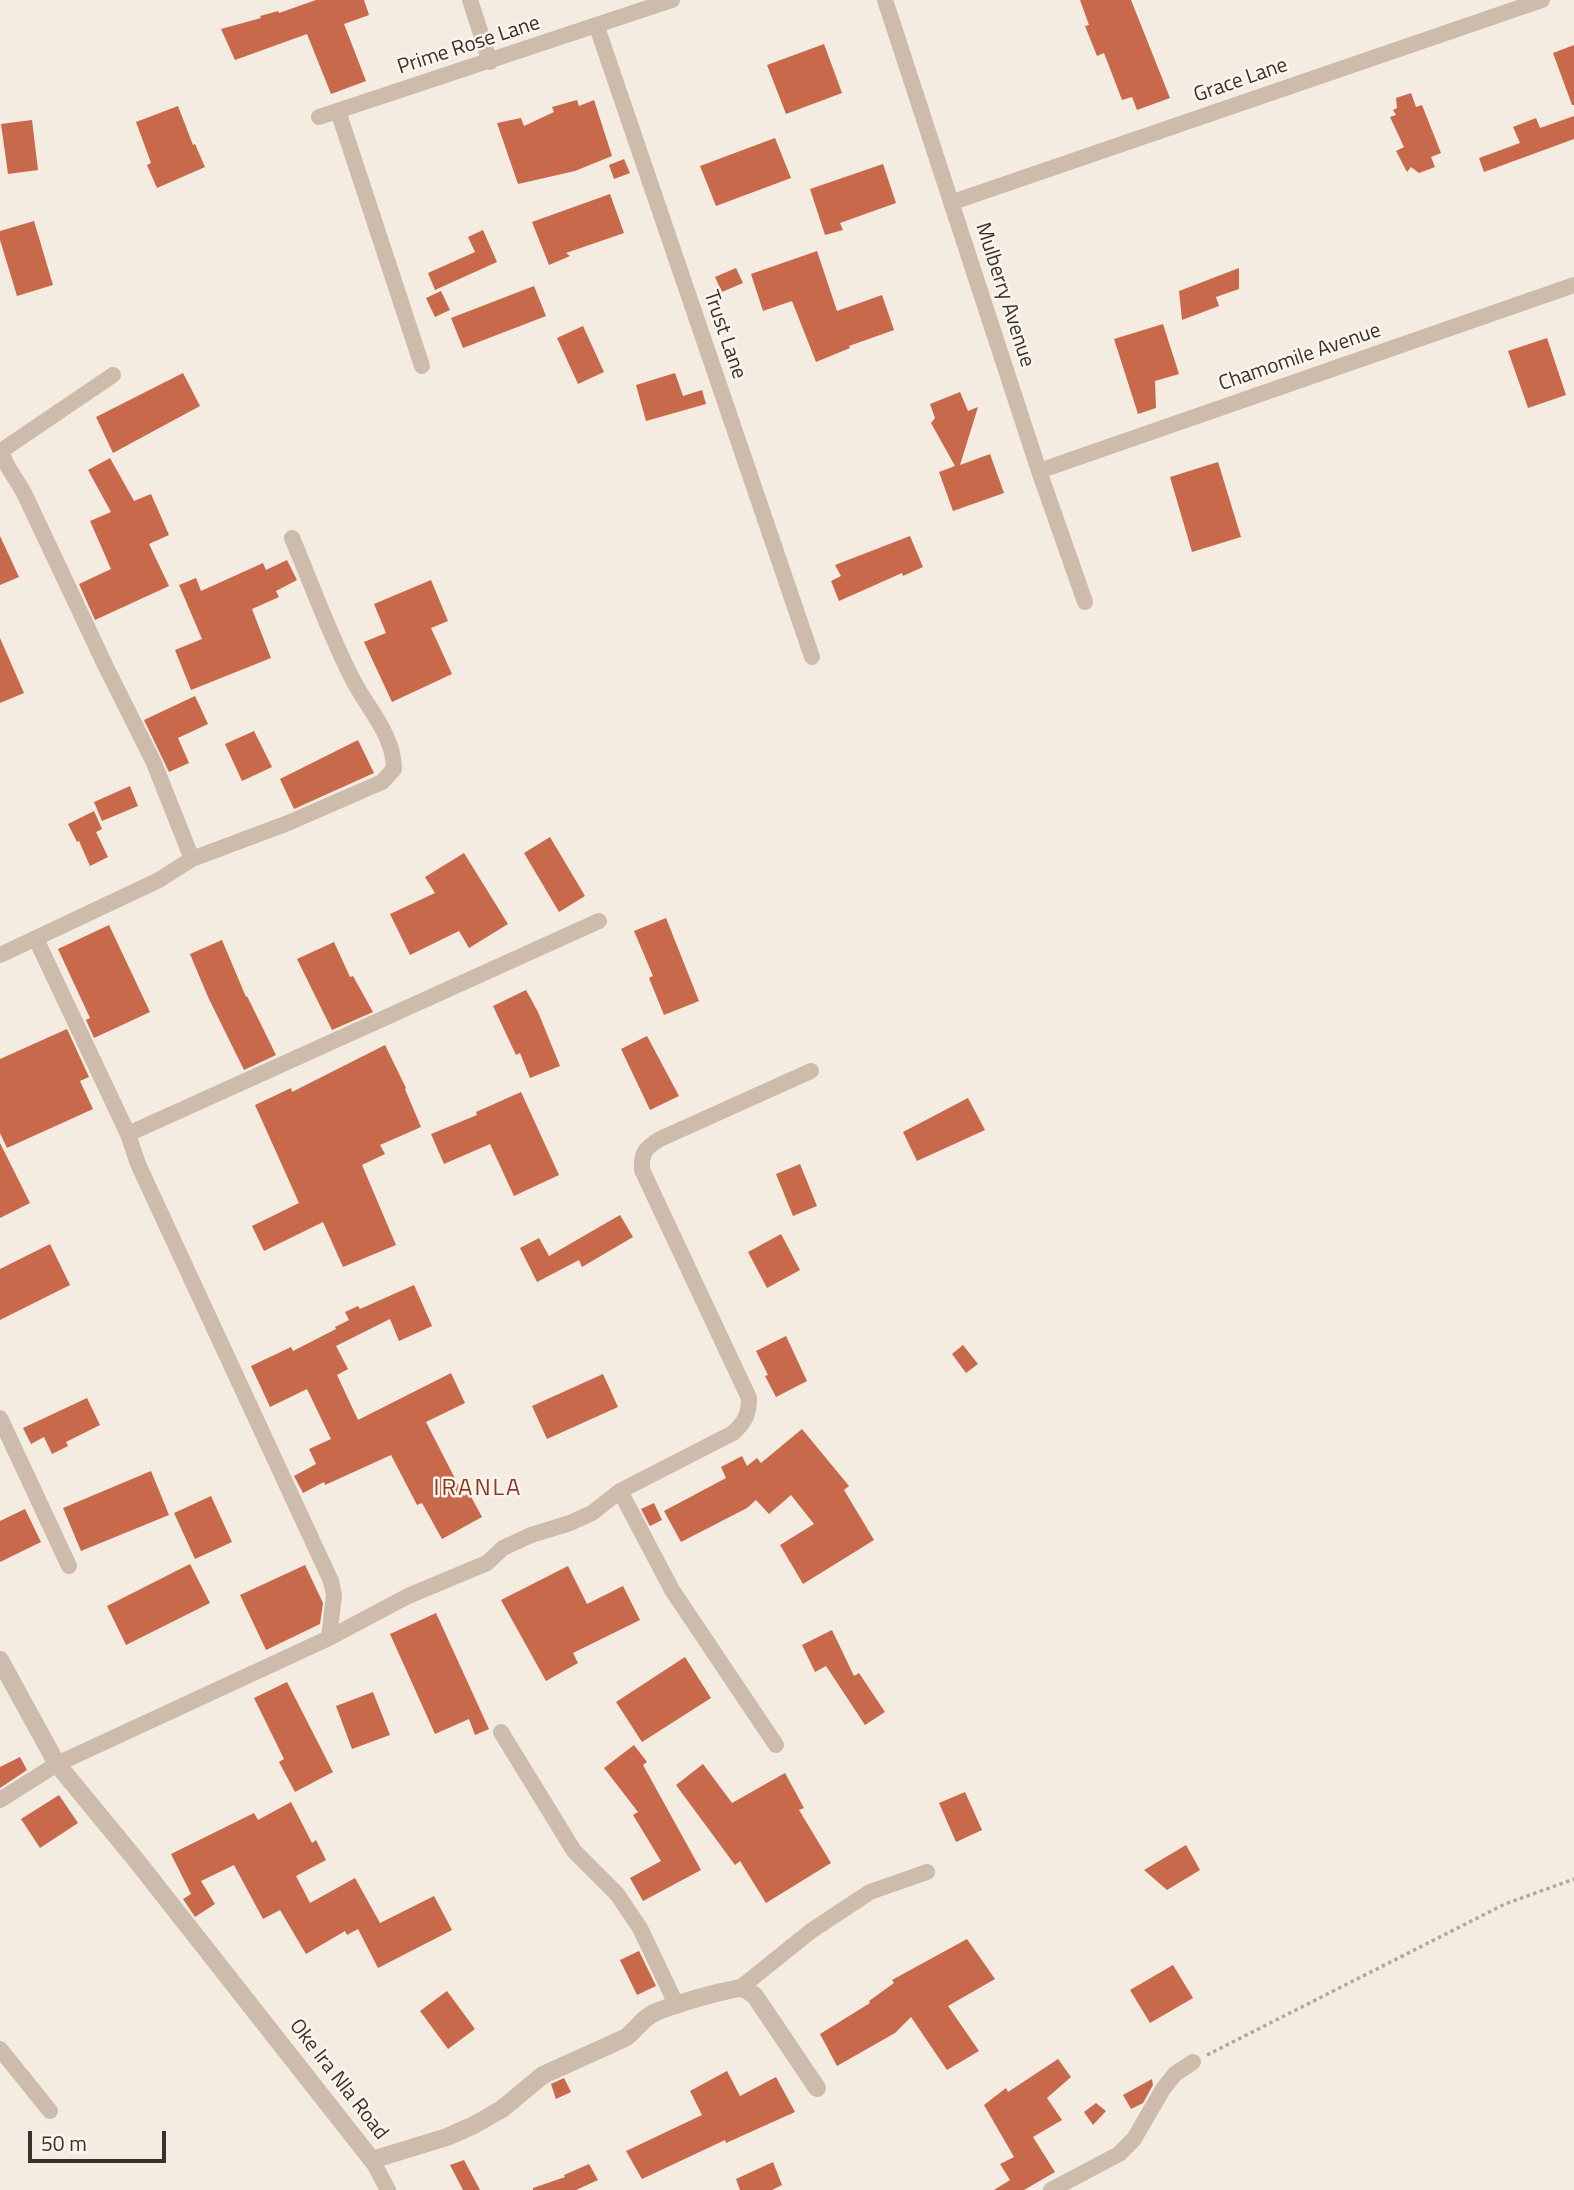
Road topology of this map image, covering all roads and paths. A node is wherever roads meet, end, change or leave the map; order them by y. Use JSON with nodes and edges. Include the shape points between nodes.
{"nodes":[{"id":1,"x":470,"y":0,"type":"edge"},
{"id":2,"x":672,"y":0,"type":"edge"},
{"id":3,"x":885,"y":0,"type":"edge"},
{"id":4,"x":1542,"y":0,"type":"edge"},
{"id":5,"x":597,"y":27,"type":"junction"},
{"id":6,"x":490,"y":62,"type":"junction"},
{"id":7,"x":338,"y":111,"type":"junction"},
{"id":8,"x":319,"y":117,"type":"dead end"},
{"id":9,"x":953,"y":202,"type":"junction"},
{"id":10,"x":1574,"y":285,"type":"edge"},
{"id":11,"x":422,"y":366,"type":"dead end"},
{"id":12,"x":113,"y":375,"type":"dead end"},
{"id":13,"x":0,"y":451,"type":"edge"},
{"id":14,"x":1039,"y":471,"type":"junction"},
{"id":15,"x":292,"y":538,"type":"dead end"},
{"id":16,"x":1085,"y":602,"type":"dead end"},
{"id":17,"x":812,"y":657,"type":"dead end"},
{"id":18,"x":192,"y":859,"type":"junction"},
{"id":19,"x":599,"y":921,"type":"dead end"},
{"id":20,"x":36,"y":939,"type":"junction"},
{"id":21,"x":0,"y":956,"type":"edge"},
{"id":22,"x":811,"y":1071,"type":"dead end"},
{"id":23,"x":128,"y":1134,"type":"junction"},
{"id":24,"x":0,"y":1418,"type":"edge"},
{"id":25,"x":620,"y":1491,"type":"junction"},
{"id":26,"x":69,"y":1566,"type":"dead end"},
{"id":27,"x":329,"y":1638,"type":"junction"},
{"id":28,"x":0,"y":1660,"type":"edge"},
{"id":29,"x":501,"y":1732,"type":"dead end"},
{"id":30,"x":776,"y":1745,"type":"dead end"},
{"id":31,"x":57,"y":1764,"type":"junction"},
{"id":32,"x":0,"y":1800,"type":"edge"},
{"id":33,"x":927,"y":1872,"type":"dead end"},
{"id":34,"x":1574,"y":1879,"type":"edge"},
{"id":35,"x":740,"y":1988,"type":"junction"},
{"id":36,"x":677,"y":2006,"type":"junction"},
{"id":37,"x":0,"y":2049,"type":"edge"},
{"id":38,"x":1193,"y":2062,"type":"joint"},
{"id":39,"x":817,"y":2088,"type":"dead end"},
{"id":40,"x":50,"y":2111,"type":"dead end"},
{"id":41,"x":372,"y":2160,"type":"junction"},
{"id":42,"x":388,"y":2190,"type":"edge"},
{"id":43,"x":1051,"y":2190,"type":"edge"}],
"edges":[{"from":1,"to":6,"type":"street"},
{"from":2,"to":5,"type":"street","name":"Prime Rose Lane"},
{"from":3,"to":9,"type":"street","name":"Mulberry Avenue"},
{"from":4,"to":9,"type":"street","name":"Grace Lane"},
{"from":5,"to":6,"type":"street","name":"Prime Rose Lane"},
{"from":5,"to":17,"type":"street","name":"Trust Lane"},
{"from":6,"to":7,"type":"street","name":"Prime Rose Lane"},
{"from":7,"to":8,"type":"street","name":"Prime Rose Lane"},
{"from":7,"to":11,"type":"street"},
{"from":9,"to":14,"type":"street","name":"Mulberry Avenue"},
{"from":10,"to":14,"type":"street","name":"Chamomile Avenue"},
{"from":12,"to":13,"type":"street"},
{"from":13,"to":18,"type":"street","via":[[155,763]]},
{"from":14,"to":16,"type":"street","name":"Mulberry Avenue"},
{"from":15,"to":18,"type":"street","via":[[354,681],[389,740],[394,769],[382,782]]},
{"from":18,"to":20,"type":"street","via":[[159,880]]},
{"from":19,"to":23,"type":"street"},
{"from":20,"to":21,"type":"street"},
{"from":20,"to":23,"type":"street"},
{"from":22,"to":25,"type":"street","via":[[660,1139],[646,1147],[641,1157],[642,1170],[750,1398],[750,1413],[733,1433]]},
{"from":23,"to":27,"type":"street","via":[[331,1581]]},
{"from":24,"to":26,"type":"street"},
{"from":25,"to":27,"type":"street","via":[[592,1513],[503,1548],[487,1563],[408,1596]]},
{"from":25,"to":30,"type":"street","via":[[673,1590]]},
{"from":27,"to":31,"type":"street"},
{"from":28,"to":31,"type":"street","name":"Oke Ira Nla Road"},
{"from":29,"to":36,"type":"street","via":[[574,1851],[617,1894],[640,1927]]},
{"from":31,"to":32,"type":"street"},
{"from":31,"to":41,"type":"street","name":"Oke Ira Nla Road"},
{"from":33,"to":35,"type":"street","via":[[870,1892],[811,1931]]},
{"from":34,"to":38,"type":"path","via":[[1505,1904]]},
{"from":35,"to":36,"type":"street","name":"Oke Ira Nla Road"},
{"from":35,"to":39,"type":"street","via":[[755,1996]]},
{"from":36,"to":41,"type":"street","name":"Oke Ira Nla Road","via":[[654,2013],[625,2038],[543,2075],[474,2125]]},
{"from":37,"to":40,"type":"street"},
{"from":38,"to":43,"type":"street","via":[[1175,2074],[1134,2139],[1119,2154]]},
{"from":41,"to":42,"type":"street"}]}
